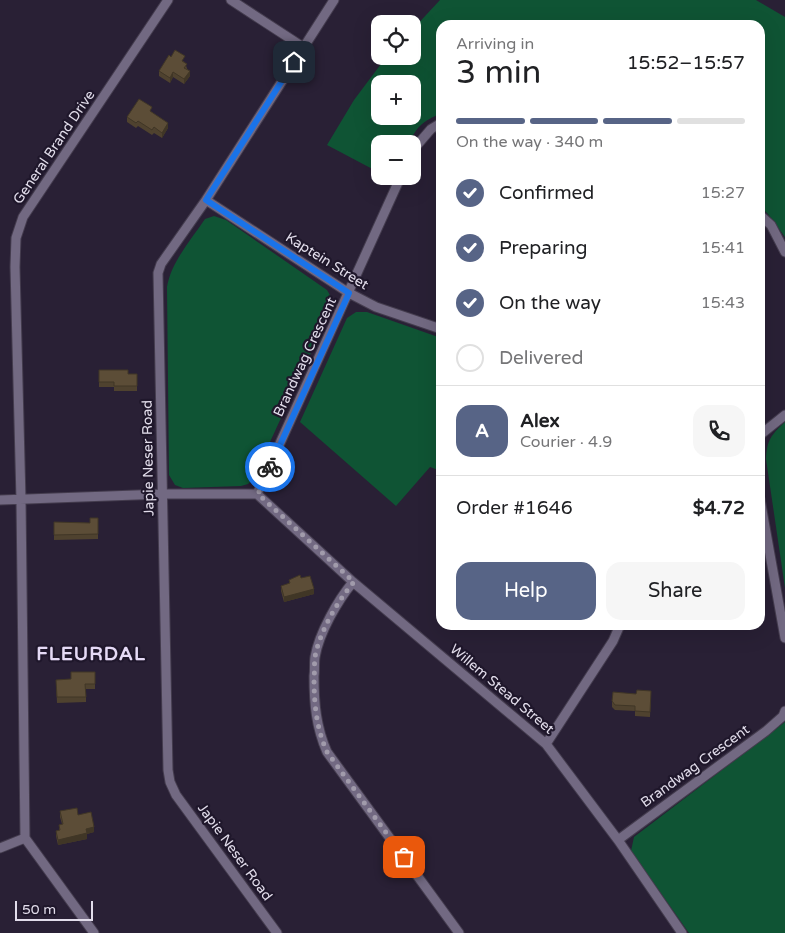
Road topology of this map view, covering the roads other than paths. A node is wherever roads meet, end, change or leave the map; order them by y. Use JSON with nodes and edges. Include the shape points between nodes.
{"nodes":[{"id":1,"x":168,"y":0,"type":"edge"},
{"id":2,"x":231,"y":0,"type":"edge"},
{"id":3,"x":334,"y":0,"type":"edge"},
{"id":4,"x":303,"y":47,"type":"junction"},
{"id":5,"x":436,"y":126,"type":"edge"},
{"id":6,"x":421,"y":140,"type":"edge"},
{"id":7,"x":397,"y":185,"type":"edge"},
{"id":8,"x":206,"y":200,"type":"junction"},
{"id":9,"x":765,"y":220,"type":"edge"},
{"id":10,"x":785,"y":252,"type":"edge"},
{"id":11,"x":349,"y":293,"type":"junction"},
{"id":12,"x":436,"y":327,"type":"edge"},
{"id":13,"x":785,"y":415,"type":"edge"},
{"id":14,"x":765,"y":431,"type":"edge"},
{"id":15,"x":162,"y":494,"type":"junction"},
{"id":16,"x":258,"y":494,"type":"junction"},
{"id":17,"x":0,"y":500,"type":"edge"},
{"id":18,"x":21,"y":500,"type":"junction"},
{"id":19,"x":765,"y":527,"type":"edge"},
{"id":20,"x":354,"y":582,"type":"junction"},
{"id":21,"x":618,"y":630,"type":"edge"},
{"id":22,"x":785,"y":638,"type":"edge"},
{"id":23,"x":785,"y":711,"type":"edge"},
{"id":24,"x":546,"y":744,"type":"junction"},
{"id":25,"x":24,"y":838,"type":"junction"},
{"id":26,"x":618,"y":840,"type":"junction"},
{"id":27,"x":0,"y":848,"type":"edge"},
{"id":28,"x":94,"y":933,"type":"edge"},
{"id":29,"x":277,"y":933,"type":"edge"},
{"id":30,"x":459,"y":933,"type":"edge"},
{"id":31,"x":682,"y":933,"type":"edge"}],
"edges":[{"from":1,"to":18,"type":"street","name":"General Brand Drive","via":[[23,218],[16,238]]},
{"from":2,"to":4,"type":"street"},
{"from":3,"to":4,"type":"street","name":"Japie Neser Road"},
{"from":4,"to":8,"type":"street","name":"Japie Neser Road"},
{"from":5,"to":6,"type":"street"},
{"from":7,"to":11,"type":"street","name":"Brandwag Crescent"},
{"from":8,"to":11,"type":"street","name":"Kaptein Street"},
{"from":8,"to":15,"type":"street","name":"Japie Neser Road","via":[[160,264],[158,274]]},
{"from":9,"to":10,"type":"street"},
{"from":11,"to":12,"type":"street","name":"Kaptein Street","via":[[376,307]]},
{"from":11,"to":16,"type":"street","name":"Brandwag Crescent"},
{"from":13,"to":14,"type":"street"},
{"from":15,"to":16,"type":"street"},
{"from":15,"to":18,"type":"street"},
{"from":15,"to":29,"type":"street","name":"Japie Neser Road","via":[[170,782]]},
{"from":16,"to":20,"type":"street","name":"Willem Stead Street"},
{"from":17,"to":18,"type":"street"},
{"from":18,"to":25,"type":"street","name":"General Brand Drive"},
{"from":19,"to":22,"type":"street"},
{"from":20,"to":24,"type":"street","name":"Willem Stead Street"},
{"from":20,"to":30,"type":"street","via":[[343,594],[315,657],[315,709],[320,737],[327,752]]},
{"from":21,"to":24,"type":"street"},
{"from":23,"to":26,"type":"street","name":"Brandwag Crescent","via":[[766,731]]},
{"from":24,"to":26,"type":"street","name":"Willem Stead Street"},
{"from":25,"to":27,"type":"street"},
{"from":25,"to":28,"type":"street"},
{"from":26,"to":31,"type":"street","name":"Willem Stead Street"}]}
